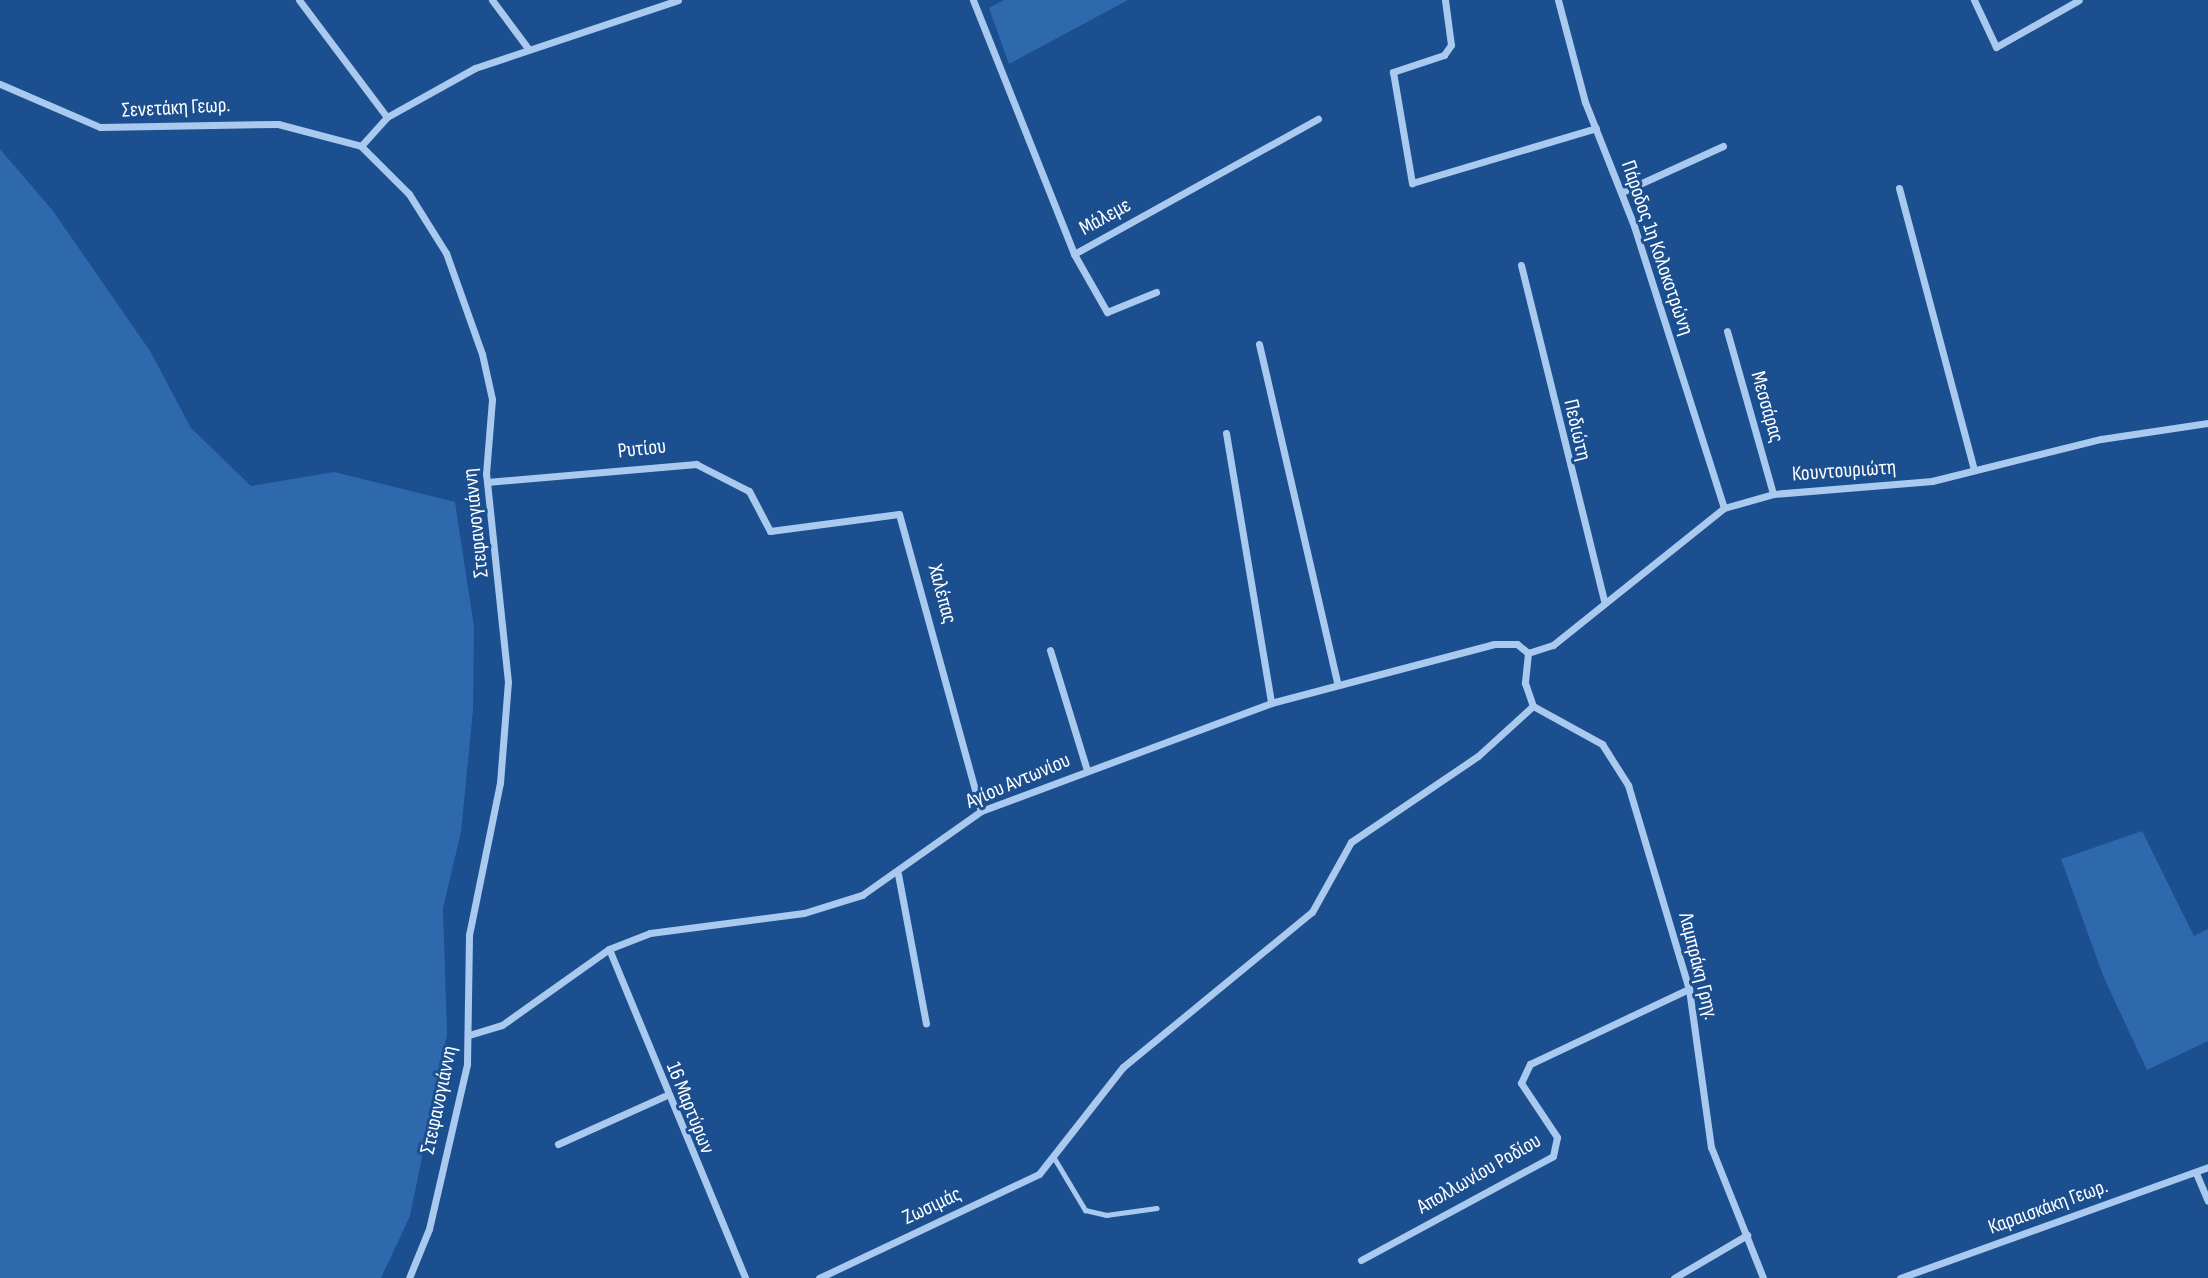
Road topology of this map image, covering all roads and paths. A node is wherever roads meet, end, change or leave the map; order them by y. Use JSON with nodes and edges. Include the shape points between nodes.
{"nodes":[{"id":1,"x":299,"y":0,"type":"edge"},
{"id":2,"x":492,"y":0,"type":"edge"},
{"id":3,"x":678,"y":0,"type":"edge"},
{"id":4,"x":974,"y":0,"type":"edge"},
{"id":5,"x":1445,"y":0,"type":"edge"},
{"id":6,"x":1558,"y":0,"type":"edge"},
{"id":7,"x":1974,"y":0,"type":"edge"},
{"id":8,"x":2080,"y":0,"type":"edge"},
{"id":9,"x":527,"y":47,"type":"junction"},
{"id":10,"x":0,"y":84,"type":"edge"},
{"id":11,"x":387,"y":117,"type":"junction"},
{"id":12,"x":1318,"y":119,"type":"dead end"},
{"id":13,"x":1596,"y":128,"type":"junction"},
{"id":14,"x":361,"y":146,"type":"junction"},
{"id":15,"x":1723,"y":146,"type":"dead end"},
{"id":16,"x":1899,"y":188,"type":"dead end"},
{"id":17,"x":1622,"y":192,"type":"junction"},
{"id":18,"x":1074,"y":254,"type":"junction"},
{"id":19,"x":1521,"y":265,"type":"dead end"},
{"id":20,"x":1156,"y":292,"type":"dead end"},
{"id":21,"x":1727,"y":331,"type":"dead end"},
{"id":22,"x":1259,"y":344,"type":"dead end"},
{"id":23,"x":2208,"y":423,"type":"edge"},
{"id":24,"x":1226,"y":433,"type":"dead end"},
{"id":25,"x":1974,"y":470,"type":"junction"},
{"id":26,"x":487,"y":482,"type":"junction"},
{"id":27,"x":1773,"y":494,"type":"junction"},
{"id":28,"x":1724,"y":509,"type":"junction"},
{"id":29,"x":771,"y":531,"type":"joint"},
{"id":30,"x":1604,"y":601,"type":"junction"},
{"id":31,"x":1050,"y":650,"type":"dead end"},
{"id":32,"x":1528,"y":653,"type":"junction"},
{"id":33,"x":1337,"y":681,"type":"junction"},
{"id":34,"x":1271,"y":703,"type":"junction"},
{"id":35,"x":1534,"y":706,"type":"junction"},
{"id":36,"x":1087,"y":770,"type":"junction"},
{"id":37,"x":981,"y":811,"type":"junction"},
{"id":38,"x":898,"y":874,"type":"junction"},
{"id":39,"x":609,"y":949,"type":"junction"},
{"id":40,"x":1689,"y":989,"type":"junction"},
{"id":41,"x":926,"y":1023,"type":"dead end"},
{"id":42,"x":469,"y":1035,"type":"junction"},
{"id":43,"x":666,"y":1096,"type":"junction"},
{"id":44,"x":558,"y":1144,"type":"dead end"},
{"id":45,"x":1054,"y":1158,"type":"junction"},
{"id":46,"x":2208,"y":1167,"type":"edge"},
{"id":47,"x":2196,"y":1173,"type":"junction"},
{"id":48,"x":2208,"y":1201,"type":"edge"},
{"id":49,"x":1157,"y":1208,"type":"dead end"},
{"id":50,"x":1747,"y":1236,"type":"junction"},
{"id":51,"x":1361,"y":1260,"type":"dead end"},
{"id":52,"x":409,"y":1278,"type":"edge"},
{"id":53,"x":744,"y":1278,"type":"edge"},
{"id":54,"x":819,"y":1278,"type":"edge"},
{"id":55,"x":1674,"y":1278,"type":"edge"},
{"id":56,"x":1763,"y":1278,"type":"edge"},
{"id":57,"x":1899,"y":1278,"type":"edge"}],
"edges":[{"from":1,"to":11,"type":"street"},
{"from":2,"to":9,"type":"street"},
{"from":3,"to":9,"type":"street"},
{"from":4,"to":18,"type":"street","name":"Μάλεμε"},
{"from":5,"to":13,"type":"street","via":[[1451,45],[1444,55],[1393,72],[1407,176],[1416,184]]},
{"from":6,"to":13,"type":"street","name":"Πάροδος 1η Κολοκοτρώνη"},
{"from":7,"to":8,"type":"street","via":[[1996,47]]},
{"from":9,"to":11,"type":"street"},
{"from":10,"to":14,"type":"street","name":"Σενετάκη Γεωρ.","via":[[100,127],[278,124]]},
{"from":11,"to":14,"type":"street"},
{"from":12,"to":18,"type":"street","name":"Μάλεμε"},
{"from":13,"to":17,"type":"street","name":"Πάροδος 1η Κολοκοτρώνη"},
{"from":14,"to":26,"type":"street","name":"Στεφανογιάννη","via":[[409,194],[465,298],[492,398]]},
{"from":15,"to":17,"type":"street"},
{"from":16,"to":25,"type":"street"},
{"from":17,"to":28,"type":"street","name":"Πάροδος 1η Κολοκοτρώνη"},
{"from":18,"to":20,"type":"street","via":[[1107,312]]},
{"from":19,"to":30,"type":"street","name":"Πεδιώτη"},
{"from":21,"to":27,"type":"street","name":"Μεσσάρας"},
{"from":22,"to":33,"type":"street"},
{"from":23,"to":25,"type":"street","name":"Κουντουριώτη","via":[[2101,439]]},
{"from":24,"to":34,"type":"street"},
{"from":25,"to":27,"type":"street","name":"Κουντουριώτη","via":[[1912,483]]},
{"from":26,"to":29,"type":"street","name":"Ρυτίου","via":[[696,464],[749,491]]},
{"from":26,"to":42,"type":"street","name":"Στεφανογιάννη","via":[[508,703],[498,795],[469,935]]},
{"from":27,"to":28,"type":"street","name":"Κουντουριώτη"},
{"from":28,"to":30,"type":"street","name":"Κουντουριώτη"},
{"from":29,"to":37,"type":"street","name":"Χαλέπας","via":[[899,514]]},
{"from":30,"to":32,"type":"street","name":"Κουντουριώτη","via":[[1553,645]]},
{"from":31,"to":36,"type":"street"},
{"from":32,"to":33,"type":"street","name":"Αγίου Αντωνίου","via":[[1517,644],[1494,644]]},
{"from":32,"to":35,"type":"street","via":[[1525,683]]},
{"from":33,"to":34,"type":"street","name":"Αγίου Αντωνίου"},
{"from":34,"to":36,"type":"street","name":"Αγίου Αντωνίου"},
{"from":35,"to":40,"type":"street","name":"Λαμπράκη Γρηγ.","via":[[1595,740],[1618,763]]},
{"from":35,"to":45,"type":"street","name":"Ζωσιμάς","via":[[1478,756],[1351,842],[1312,912],[1123,1067]]},
{"from":36,"to":37,"type":"street","name":"Αγίου Αντωνίου"},
{"from":37,"to":38,"type":"street","name":"Αγίου Αντωνίου"},
{"from":38,"to":39,"type":"street","name":"Αγίου Αντωνίου","via":[[817,910],[663,931]]},
{"from":38,"to":41,"type":"street"},
{"from":39,"to":42,"type":"street","name":"Αγίου Αντωνίου","via":[[502,1025]]},
{"from":39,"to":43,"type":"street","name":"16 Μαρτύρων"},
{"from":40,"to":50,"type":"street","name":"Λαμπράκη Γρηγ.","via":[[1711,1147]]},
{"from":40,"to":51,"type":"street","name":"Απολλωνίου Ροδίου","via":[[1530,1064],[1521,1083],[1557,1137],[1553,1156]]},
{"from":42,"to":52,"type":"street","name":"Στεφανογιάννη","via":[[429,1229]]},
{"from":43,"to":44,"type":"street"},
{"from":43,"to":53,"type":"street","name":"16 Μαρτύρων"},
{"from":45,"to":49,"type":"lane","via":[[1085,1210],[1106,1215]]},
{"from":45,"to":54,"type":"street","name":"Ζωσιμάς","via":[[1028,1181]]},
{"from":46,"to":47,"type":"street","name":"Καραισκάκη Γεωρ."},
{"from":47,"to":48,"type":"street"},
{"from":47,"to":57,"type":"street","name":"Καραισκάκη Γεωρ."},
{"from":50,"to":55,"type":"street"},
{"from":50,"to":56,"type":"street","name":"Λαμπράκη Γρηγ."}]}
